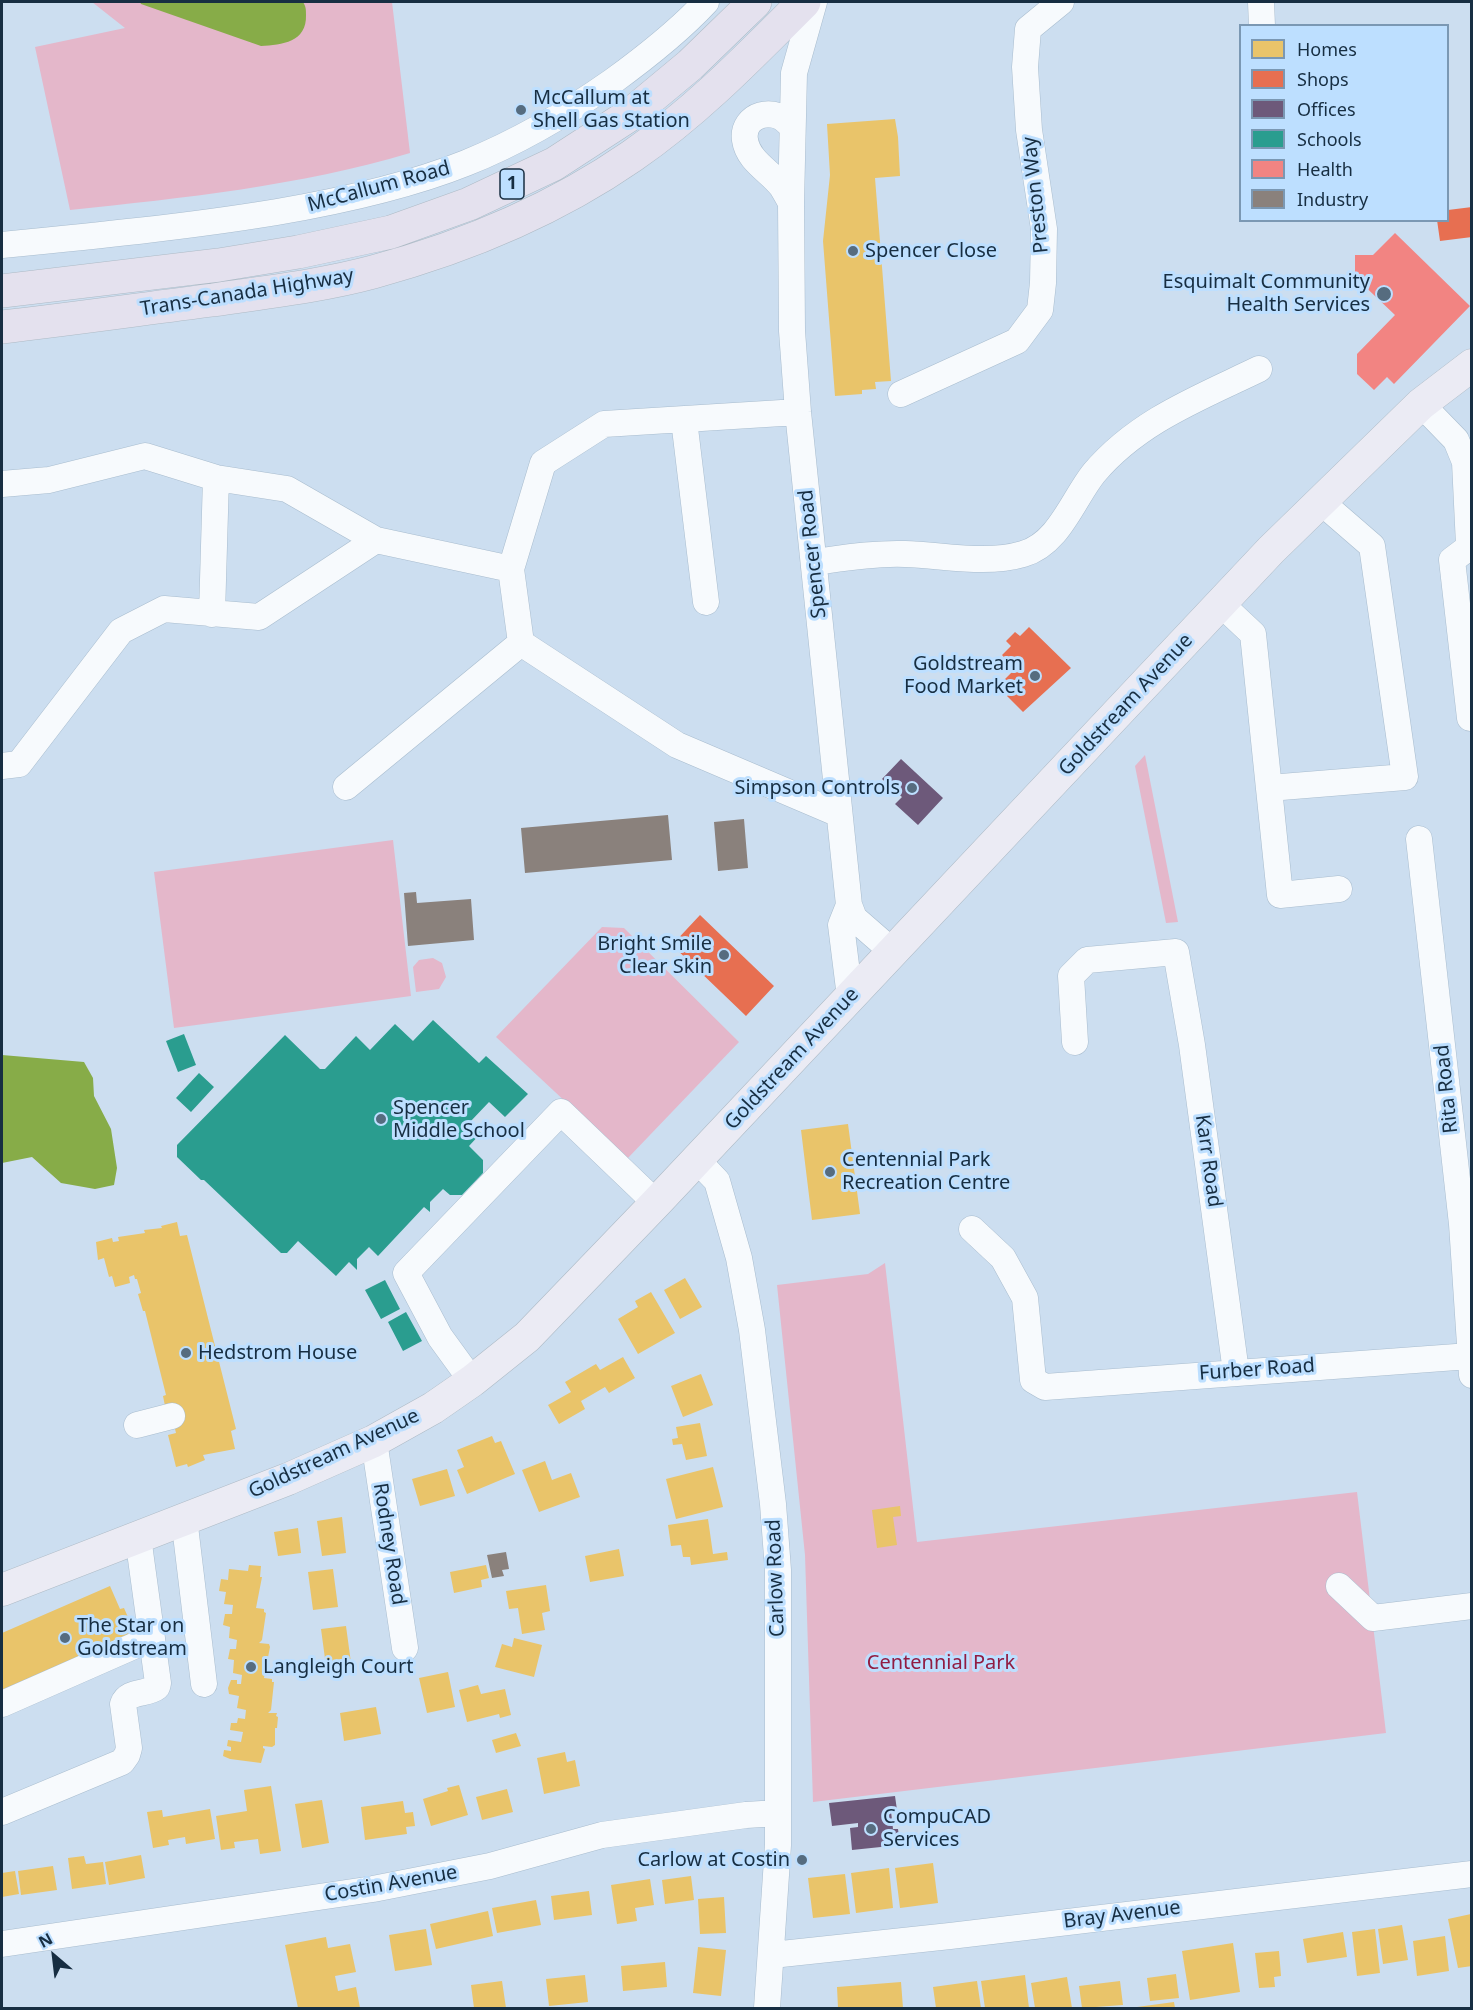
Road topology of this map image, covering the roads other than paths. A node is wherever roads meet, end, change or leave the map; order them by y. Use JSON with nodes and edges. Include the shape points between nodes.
{"nodes":[{"id":1,"x":706,"y":2,"type":"edge"},
{"id":2,"x":755,"y":2,"type":"edge"},
{"id":3,"x":804,"y":2,"type":"edge"},
{"id":4,"x":814,"y":2,"type":"edge"},
{"id":5,"x":1061,"y":2,"type":"edge"},
{"id":6,"x":1261,"y":2,"type":"edge"},
{"id":7,"x":1262,"y":24,"type":"edge"},
{"id":8,"x":792,"y":128,"type":"junction"},
{"id":9,"x":791,"y":203,"type":"junction"},
{"id":10,"x":2,"y":245,"type":"edge"},
{"id":11,"x":219,"y":265,"type":"junction"},
{"id":12,"x":2,"y":275,"type":"edge"},
{"id":13,"x":302,"y":288,"type":"junction"},
{"id":14,"x":2,"y":291,"type":"edge"},
{"id":15,"x":2,"y":327,"type":"edge"},
{"id":16,"x":2,"y":340,"type":"edge"},
{"id":17,"x":1472,"y":365,"type":"edge"},
{"id":18,"x":1259,"y":369,"type":"dead end"},
{"id":19,"x":901,"y":394,"type":"dead end"},
{"id":20,"x":1421,"y":404,"type":"junction"},
{"id":21,"x":798,"y":412,"type":"junction"},
{"id":22,"x":684,"y":420,"type":"junction"},
{"id":23,"x":216,"y":478,"type":"junction"},
{"id":24,"x":2,"y":484,"type":"edge"},
{"id":25,"x":1320,"y":501,"type":"junction"},
{"id":26,"x":376,"y":540,"type":"junction"},
{"id":27,"x":1470,"y":545,"type":"edge"},
{"id":28,"x":814,"y":562,"type":"junction"},
{"id":29,"x":510,"y":569,"type":"junction"},
{"id":30,"x":706,"y":602,"type":"dead end"},
{"id":31,"x":1221,"y":604,"type":"junction"},
{"id":32,"x":212,"y":614,"type":"junction"},
{"id":33,"x":520,"y":643,"type":"junction"},
{"id":34,"x":1472,"y":717,"type":"edge"},
{"id":35,"x":2,"y":766,"type":"edge"},
{"id":36,"x":346,"y":787,"type":"dead end"},
{"id":37,"x":1269,"y":788,"type":"junction"},
{"id":38,"x":839,"y":814,"type":"junction"},
{"id":39,"x":1419,"y":839,"type":"dead end"},
{"id":40,"x":1338,"y":889,"type":"dead end"},
{"id":41,"x":849,"y":905,"type":"junction"},
{"id":42,"x":893,"y":952,"type":"junction"},
{"id":43,"x":850,"y":997,"type":"junction"},
{"id":44,"x":1075,"y":1042,"type":"dead end"},
{"id":45,"x":697,"y":1160,"type":"junction"},
{"id":46,"x":656,"y":1203,"type":"junction"},
{"id":47,"x":1467,"y":1223,"type":"edge"},
{"id":48,"x":972,"y":1229,"type":"dead end"},
{"id":49,"x":1471,"y":1366,"type":"edge"},
{"id":50,"x":1236,"y":1372,"type":"junction"},
{"id":51,"x":472,"y":1382,"type":"junction"},
{"id":52,"x":172,"y":1416,"type":"dead end"},
{"id":53,"x":137,"y":1425,"type":"dead end"},
{"id":54,"x":374,"y":1441,"type":"junction"},
{"id":55,"x":184,"y":1518,"type":"junction"},
{"id":56,"x":138,"y":1537,"type":"junction"},
{"id":57,"x":1339,"y":1586,"type":"dead end"},
{"id":58,"x":2,"y":1590,"type":"edge"},
{"id":59,"x":1472,"y":1606,"type":"edge"},
{"id":60,"x":152,"y":1638,"type":"junction"},
{"id":61,"x":405,"y":1648,"type":"dead end"},
{"id":62,"x":204,"y":1684,"type":"dead end"},
{"id":63,"x":2,"y":1704,"type":"edge"},
{"id":64,"x":2,"y":1812,"type":"edge"},
{"id":65,"x":778,"y":1813,"type":"junction"},
{"id":66,"x":1472,"y":1874,"type":"edge"},
{"id":67,"x":2,"y":1944,"type":"edge"},
{"id":68,"x":772,"y":1955,"type":"junction"},
{"id":69,"x":767,"y":2008,"type":"edge"}],
"edges":[{"from":1,"to":10,"type":"street","name":"McCallum Road","via":[[643,59],[586,100],[467,163],[334,202],[199,225]]},
{"from":2,"to":11,"type":"highway","name":"Trans-Canada Highway","number":"1","via":[[690,65],[631,114],[554,164],[469,204],[391,232]]},
{"from":3,"to":13,"type":"highway","name":"Trans-Canada Highway","number":"1","via":[[695,106],[633,155],[579,189],[449,249],[372,273]]},
{"from":4,"to":8,"type":"street","name":"Spencer Road","via":[[794,73]]},
{"from":5,"to":19,"type":"street","name":"Preston Way","via":[[1028,29],[1025,67],[1029,130],[1044,229],[1040,310],[1017,341]]},
{"from":6,"to":7,"type":"street"},
{"from":8,"to":9,"type":"street","name":"Spencer Road"},
{"from":8,"to":9,"type":"street","via":[[786,119],[764,115],[754,119],[744,139],[754,160],[781,186]]},
{"from":9,"to":21,"type":"street","name":"Spencer Road","via":[[792,331]]},
{"from":11,"to":12,"type":"highway"},
{"from":11,"to":14,"type":"highway","name":"Trans-Canada Highway","number":"1"},
{"from":13,"to":15,"type":"highway","name":"Trans-Canada Highway","number":"1"},
{"from":13,"to":16,"type":"highway","via":[[202,317]]},
{"from":17,"to":20,"type":"main road","name":"Goldstream Avenue"},
{"from":18,"to":28,"type":"street","via":[[1162,416],[1122,443],[1043,544],[1024,554],[987,559],[873,554]]},
{"from":20,"to":25,"type":"main road","name":"Goldstream Avenue"},
{"from":20,"to":27,"type":"street","via":[[1456,440],[1465,462]]},
{"from":21,"to":22,"type":"street"},
{"from":21,"to":28,"type":"street","name":"Spencer Road"},
{"from":22,"to":29,"type":"street","via":[[604,424],[543,463]]},
{"from":22,"to":30,"type":"street"},
{"from":23,"to":24,"type":"street","via":[[145,456],[49,480]]},
{"from":23,"to":26,"type":"street","via":[[287,489]]},
{"from":23,"to":32,"type":"street"},
{"from":25,"to":31,"type":"main road","name":"Goldstream Avenue"},
{"from":25,"to":37,"type":"street","via":[[1372,546],[1405,777]]},
{"from":26,"to":29,"type":"street"},
{"from":26,"to":32,"type":"street","via":[[260,617]]},
{"from":27,"to":34,"type":"street","via":[[1452,560]]},
{"from":28,"to":38,"type":"street","name":"Spencer Road"},
{"from":29,"to":33,"type":"street"},
{"from":31,"to":37,"type":"street","via":[[1253,634]]},
{"from":31,"to":42,"type":"main road","name":"Goldstream Avenue"},
{"from":32,"to":35,"type":"street","via":[[164,609],[121,631],[18,764]]},
{"from":33,"to":36,"type":"street"},
{"from":33,"to":38,"type":"street","via":[[677,745]]},
{"from":37,"to":40,"type":"street","via":[[1280,895]]},
{"from":38,"to":41,"type":"street","name":"Spencer Road"},
{"from":39,"to":47,"type":"street","name":"Rita Road"},
{"from":41,"to":42,"type":"street","name":"Spencer Road","via":[[854,918]]},
{"from":41,"to":43,"type":"street","name":"Spencer Road","via":[[841,925]]},
{"from":42,"to":43,"type":"main road","name":"Goldstream Avenue"},
{"from":43,"to":45,"type":"main road","name":"Goldstream Avenue"},
{"from":44,"to":50,"type":"street","name":"Karr Road","via":[[1071,976],[1087,960],[1176,952]]},
{"from":45,"to":46,"type":"main road","name":"Goldstream Avenue"},
{"from":45,"to":65,"type":"street","name":"Carlow Road","via":[[717,1180],[736,1248],[764,1416],[778,1570]]},
{"from":46,"to":51,"type":"main road","name":"Goldstream Avenue","via":[[526,1336]]},
{"from":46,"to":51,"type":"street","via":[[561,1112],[406,1273],[440,1337]]},
{"from":47,"to":49,"type":"street","name":"Rita Road"},
{"from":48,"to":50,"type":"street","name":"Furber Road","via":[[1003,1258],[1024,1298],[1033,1380],[1045,1387]]},
{"from":49,"to":50,"type":"street","name":"Furber Road"},
{"from":51,"to":54,"type":"main road","name":"Goldstream Avenue"},
{"from":52,"to":53,"type":"street"},
{"from":54,"to":55,"type":"main road","name":"Goldstream Avenue"},
{"from":54,"to":61,"type":"street","name":"Rodney Road"},
{"from":55,"to":56,"type":"main road","name":"Goldstream Avenue"},
{"from":55,"to":62,"type":"street"},
{"from":56,"to":58,"type":"main road","name":"Goldstream Avenue"},
{"from":56,"to":60,"type":"street"},
{"from":57,"to":59,"type":"street","via":[[1373,1618]]},
{"from":60,"to":63,"type":"street"},
{"from":60,"to":64,"type":"street","via":[[158,1688],[125,1698],[129,1748],[122,1762]]},
{"from":65,"to":67,"type":"street","name":"Costin Avenue","via":[[602,1835],[490,1866],[374,1889]]},
{"from":65,"to":68,"type":"street","name":"Carlow Road"},
{"from":66,"to":68,"type":"street","name":"Bray Avenue"},
{"from":68,"to":69,"type":"street","name":"Carlow Road"}]}
